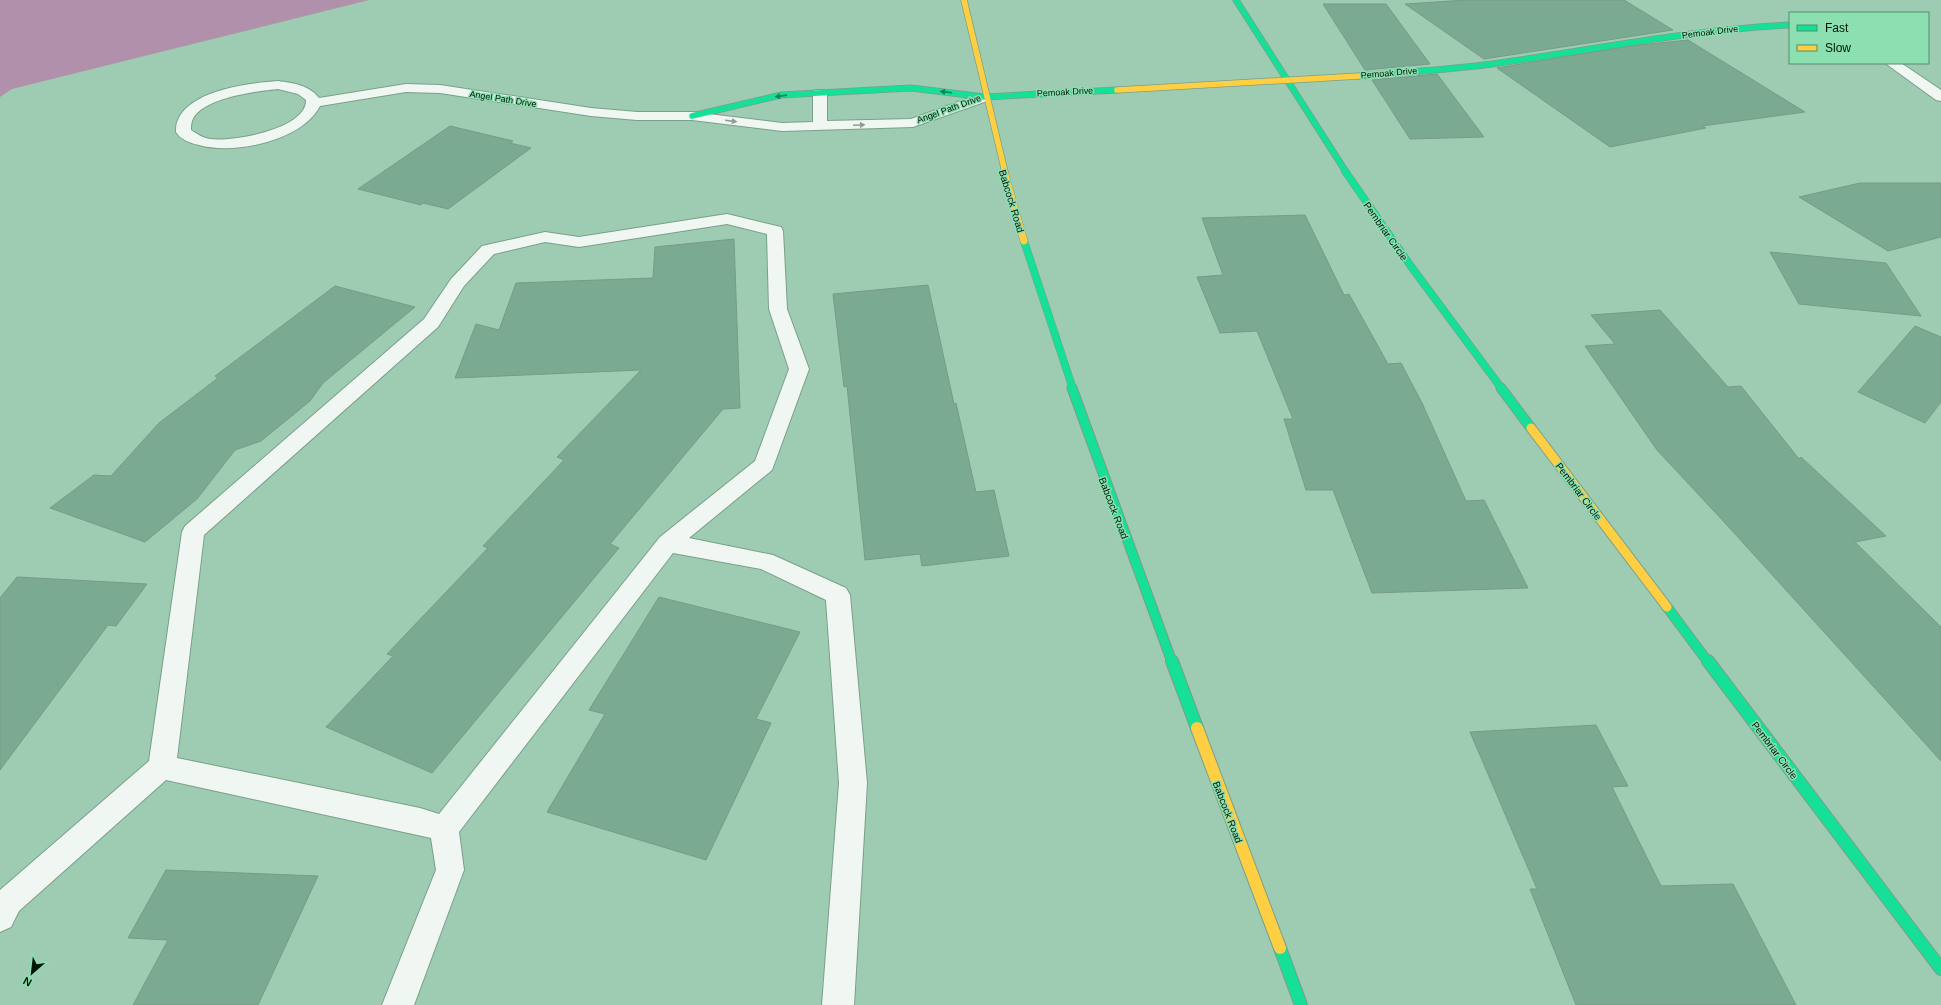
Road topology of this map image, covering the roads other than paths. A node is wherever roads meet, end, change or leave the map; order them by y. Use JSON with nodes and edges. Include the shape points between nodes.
{"nodes":[{"id":1,"x":964,"y":0,"type":"edge"},
{"id":2,"x":1236,"y":0,"type":"edge"},
{"id":3,"x":1789,"y":25,"type":"edge"},
{"id":4,"x":1893,"y":64,"type":"edge"},
{"id":5,"x":1285,"y":81,"type":"junction"},
{"id":6,"x":820,"y":93,"type":"junction"},
{"id":7,"x":985,"y":97,"type":"junction"},
{"id":8,"x":1941,"y":97,"type":"edge"},
{"id":9,"x":314,"y":103,"type":"junction"},
{"id":10,"x":692,"y":116,"type":"junction"},
{"id":11,"x":820,"y":126,"type":"junction"},
{"id":12,"x":668,"y":543,"type":"junction"},
{"id":13,"x":162,"y":767,"type":"junction"},
{"id":14,"x":444,"y":829,"type":"junction"},
{"id":15,"x":3,"y":906,"type":"edge"},
{"id":16,"x":1941,"y":970,"type":"edge"},
{"id":17,"x":398,"y":1005,"type":"edge"},
{"id":18,"x":838,"y":1005,"type":"edge"},
{"id":19,"x":1302,"y":1005,"type":"edge"}],
"edges":[{"from":1,"to":7,"type":"street","name":"Babcock Road"},
{"from":2,"to":5,"type":"street","name":"Pembriar Circle"},
{"from":3,"to":5,"type":"street","name":"Pemoak Drive","via":[[1754,26],[1630,41],[1491,64]]},
{"from":4,"to":8,"type":"street"},
{"from":5,"to":7,"type":"street","name":"Pemoak Drive"},
{"from":5,"to":16,"type":"street","name":"Pembriar Circle","via":[[1436,302]]},
{"from":7,"to":6,"type":"street","name":"Angel Path Drive","one_way":true,"via":[[911,88]]},
{"from":6,"to":10,"type":"street","name":"Angel Path Drive","one_way":true,"via":[[781,95]]},
{"from":6,"to":11,"type":"street"},
{"from":11,"to":7,"type":"street","name":"Angel Path Drive","one_way":true,"via":[[912,123]]},
{"from":7,"to":19,"type":"street","name":"Babcock Road","via":[[1002,167],[1095,459]]},
{"from":9,"to":9,"type":"street","via":[[312,96],[294,87],[267,86],[243,89],[225,94],[196,108],[182,124],[183,132],[196,140],[217,144],[254,140],[290,127],[302,119]]},
{"from":9,"to":10,"type":"street","name":"Angel Path Drive","via":[[406,88],[440,89],[591,112],[637,116]]},
{"from":10,"to":11,"type":"street","name":"Angel Path Drive","one_way":true,"via":[[782,127]]},
{"from":12,"to":13,"type":"street","via":[[764,465],[799,369],[778,309],[775,230],[728,219],[579,242],[545,237],[488,250],[457,283],[431,323],[193,532]]},
{"from":12,"to":14,"type":"street"},
{"from":12,"to":18,"type":"street","via":[[765,561],[838,595],[853,783]]},
{"from":13,"to":14,"type":"street","via":[[420,821]]},
{"from":13,"to":15,"type":"street"},
{"from":14,"to":17,"type":"street","via":[[450,870]]}]}
